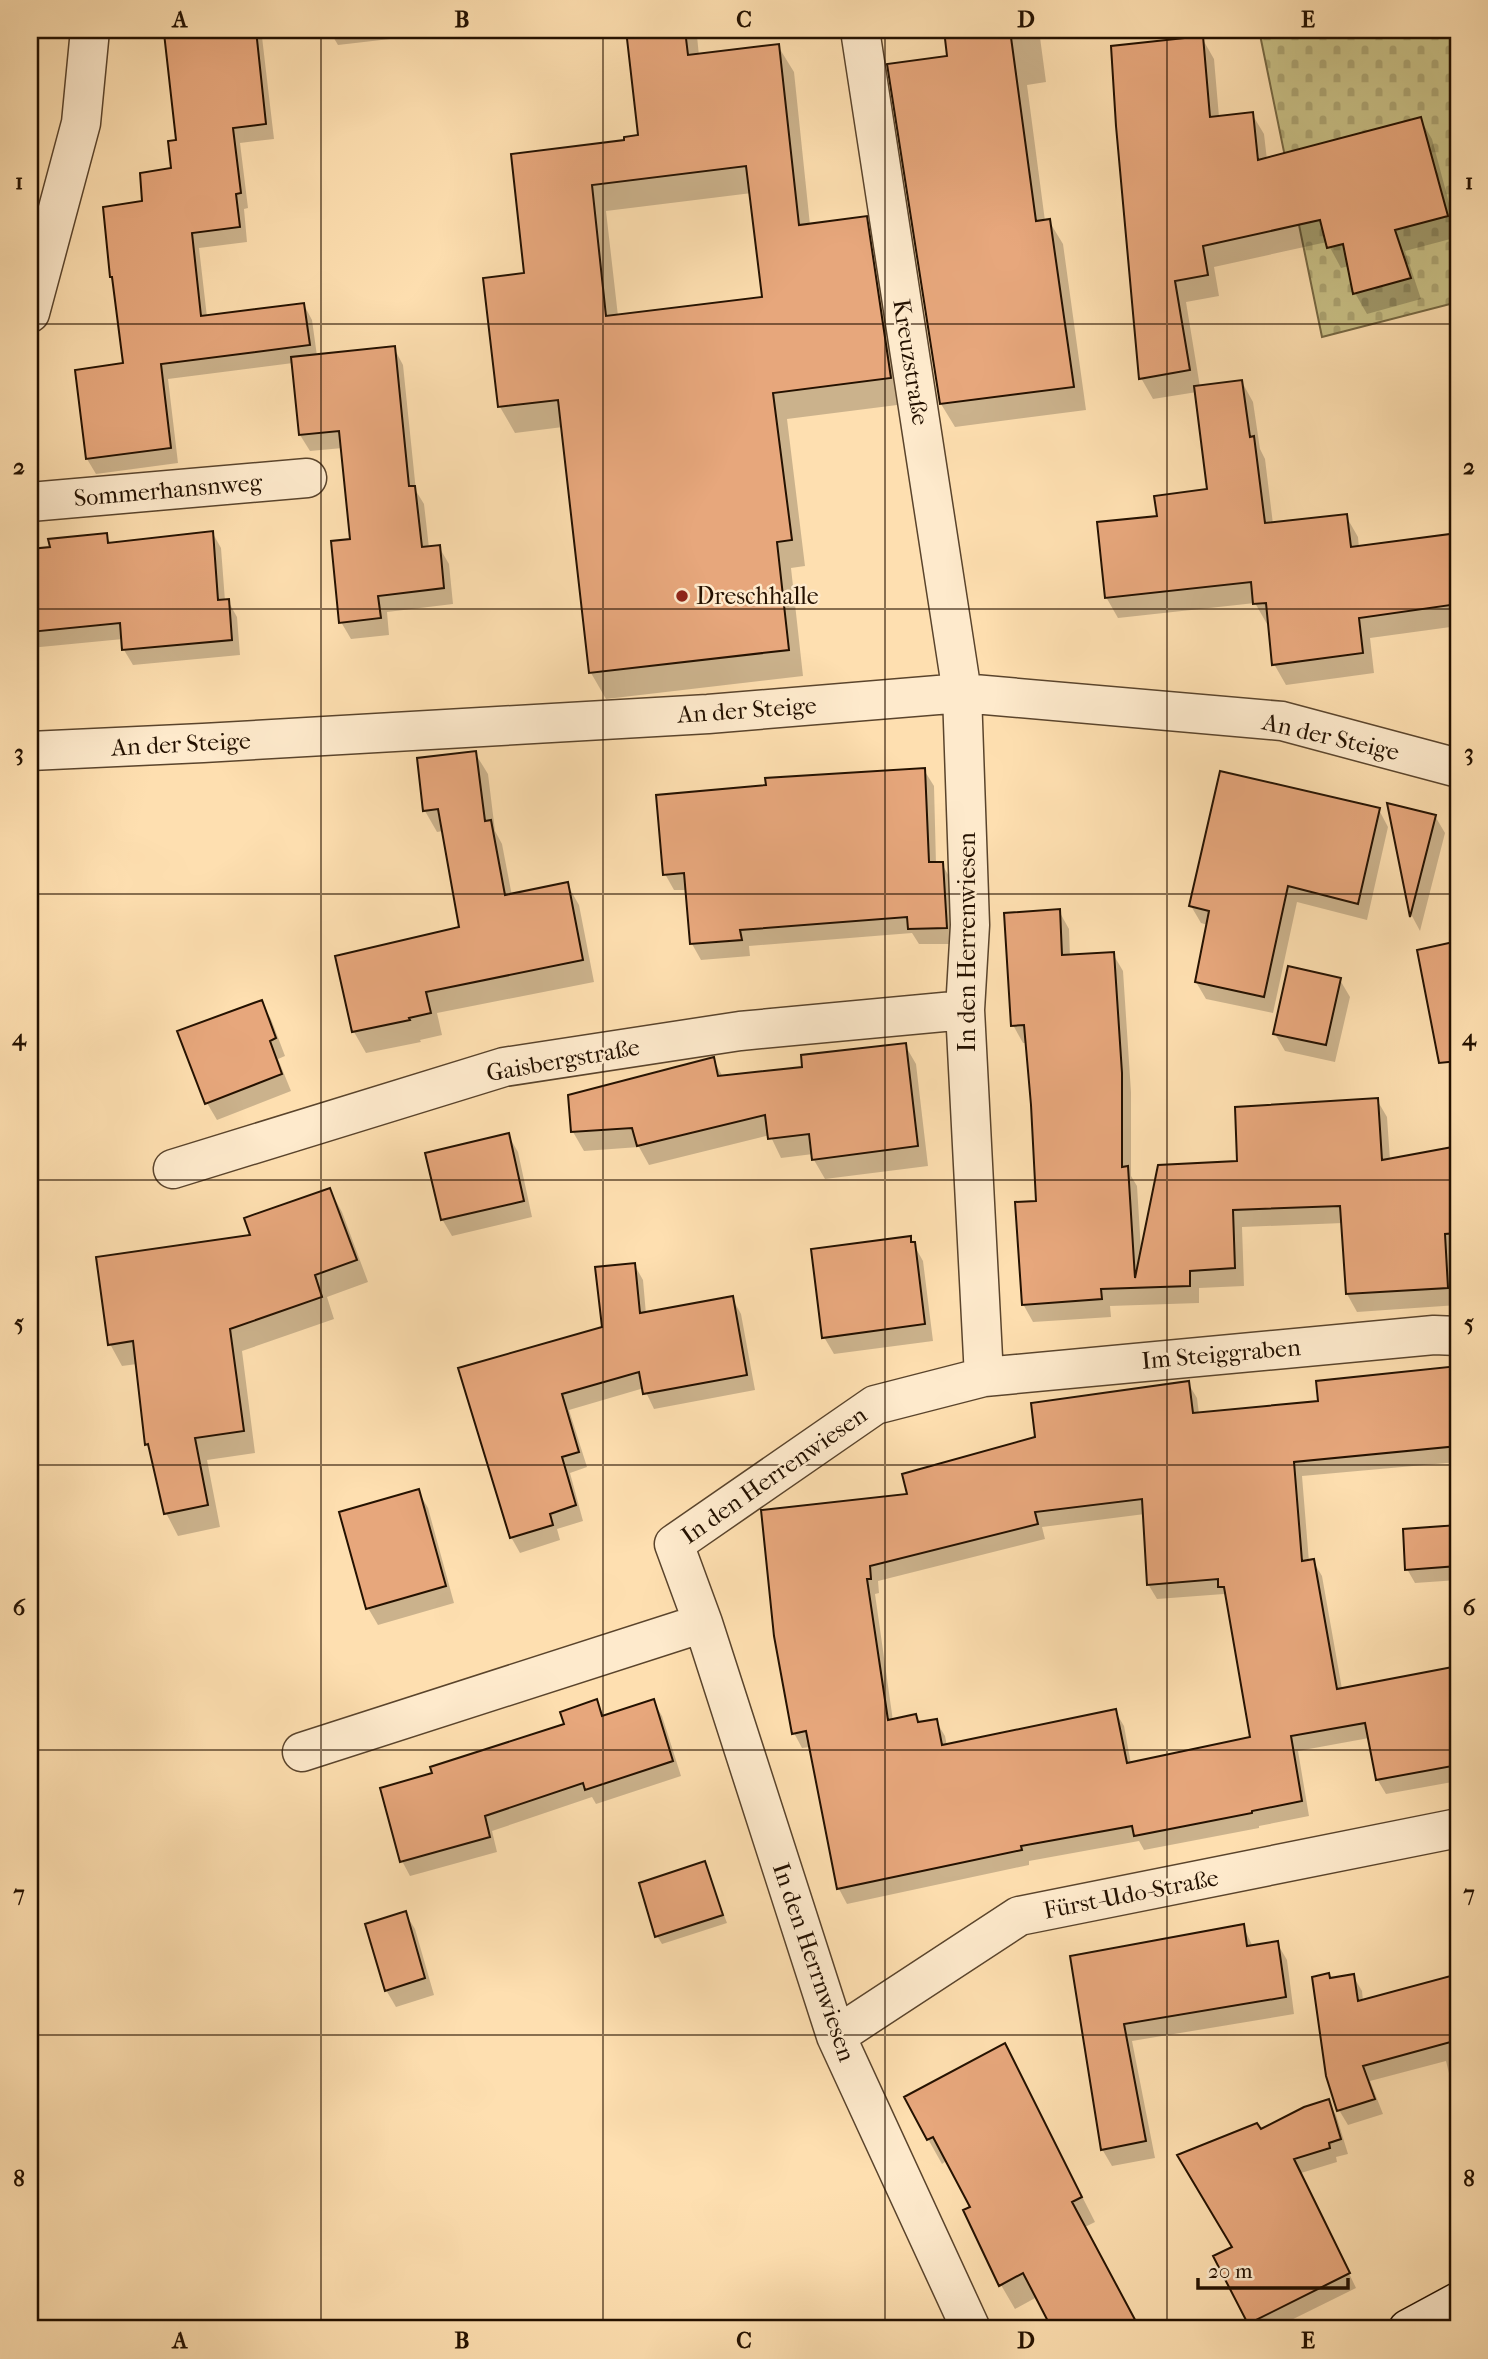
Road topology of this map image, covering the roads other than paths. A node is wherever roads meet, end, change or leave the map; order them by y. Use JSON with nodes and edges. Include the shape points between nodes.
{"nodes":[{"id":1,"x":90,"y":30,"type":"edge"},
{"id":2,"x":860,"y":30,"type":"edge"},
{"id":3,"x":30,"y":313,"type":"edge"},
{"id":4,"x":307,"y":478,"type":"dead end"},
{"id":5,"x":30,"y":502,"type":"edge"},
{"id":6,"x":962,"y":693,"type":"junction"},
{"id":7,"x":30,"y":751,"type":"edge"},
{"id":8,"x":1458,"y":768,"type":"edge"},
{"id":9,"x":965,"y":1010,"type":"junction"},
{"id":10,"x":173,"y":1169,"type":"dead end"},
{"id":11,"x":1458,"y":1336,"type":"edge"},
{"id":12,"x":984,"y":1377,"type":"junction"},
{"id":13,"x":703,"y":1623,"type":"junction"},
{"id":14,"x":302,"y":1752,"type":"dead end"},
{"id":15,"x":1458,"y":1828,"type":"edge"},
{"id":16,"x":836,"y":2036,"type":"junction"},
{"id":17,"x":1458,"y":2302,"type":"edge"},
{"id":18,"x":971,"y":2329,"type":"edge"},
{"id":19,"x":1408,"y":2329,"type":"edge"}],
"edges":[{"from":1,"to":3,"type":"street","via":[[81,123]]},
{"from":2,"to":6,"type":"street","name":"Kreuzstraße"},
{"from":4,"to":5,"type":"street","name":"Sommerhansnweg"},
{"from":6,"to":7,"type":"street","name":"An der Steige","via":[[694,715]]},
{"from":6,"to":8,"type":"street","name":"An der Steige","via":[[1282,721]]},
{"from":6,"to":9,"type":"street","name":"In den Herrenwiesen","via":[[970,925]]},
{"from":9,"to":10,"type":"street","name":"Gaisbergstraße","via":[[740,1031],[504,1067]]},
{"from":9,"to":12,"type":"street","name":"In den Herrenwiesen"},
{"from":11,"to":12,"type":"street","name":"Im Steiggraben"},
{"from":12,"to":13,"type":"street","name":"In den Herrenwiesen","via":[[875,1405],[674,1544]]},
{"from":13,"to":14,"type":"street"},
{"from":13,"to":16,"type":"street","name":"In den Herrnwiesen"},
{"from":15,"to":16,"type":"street","name":"Fürst-Udo-Straße","via":[[1019,1916]]},
{"from":16,"to":18,"type":"street","name":"In den Herrnwiesen"},
{"from":17,"to":19,"type":"street"}]}
